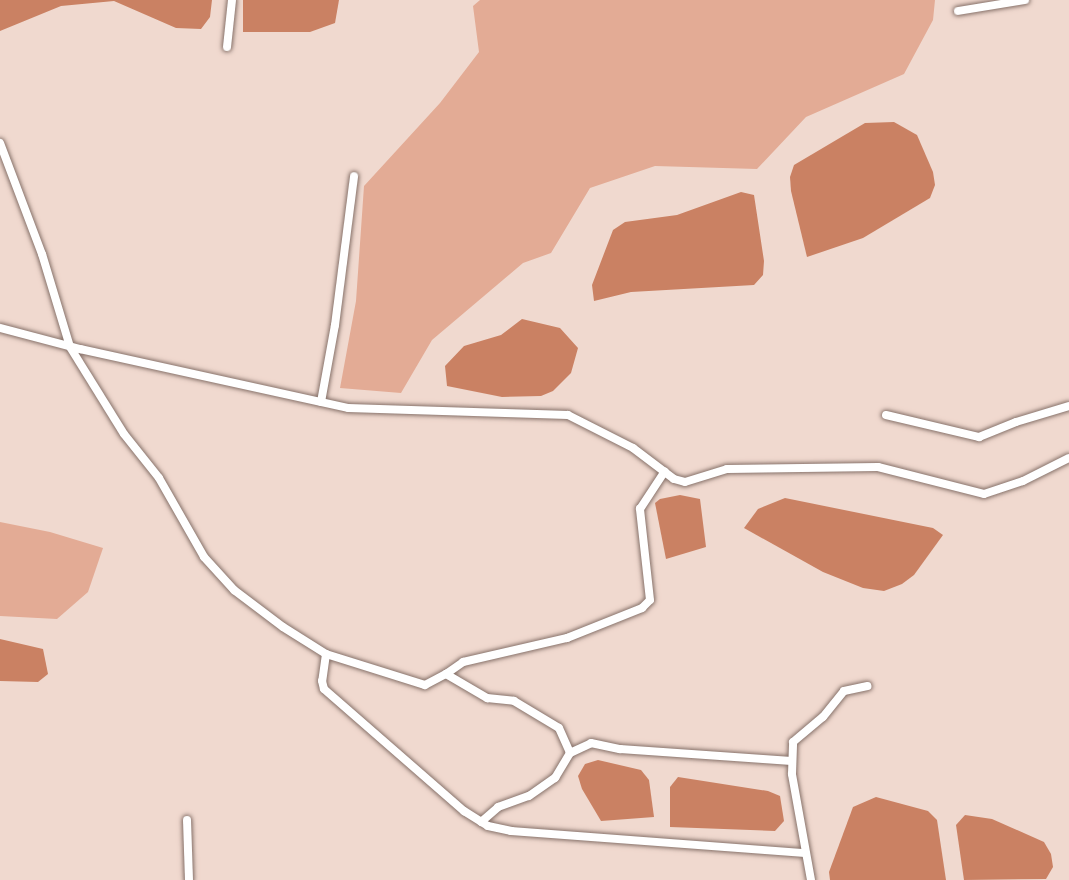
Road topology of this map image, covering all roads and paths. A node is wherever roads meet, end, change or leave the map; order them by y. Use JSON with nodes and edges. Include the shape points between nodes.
{"nodes":[{"id":1,"x":232,"y":0,"type":"edge"},
{"id":2,"x":1025,"y":0,"type":"edge"},
{"id":3,"x":958,"y":11,"type":"dead end"},
{"id":4,"x":227,"y":47,"type":"dead end"},
{"id":5,"x":0,"y":143,"type":"edge"},
{"id":6,"x":354,"y":176,"type":"dead end"},
{"id":7,"x":0,"y":328,"type":"edge"},
{"id":8,"x":70,"y":347,"type":"junction"},
{"id":9,"x":321,"y":402,"type":"junction"},
{"id":10,"x":1069,"y":406,"type":"edge"},
{"id":11,"x":886,"y":415,"type":"dead end"},
{"id":12,"x":1069,"y":458,"type":"edge"},
{"id":13,"x":665,"y":471,"type":"junction"},
{"id":14,"x":326,"y":654,"type":"junction"},
{"id":15,"x":446,"y":674,"type":"junction"},
{"id":16,"x":867,"y":686,"type":"dead end"},
{"id":17,"x":570,"y":753,"type":"junction"},
{"id":18,"x":792,"y":761,"type":"junction"},
{"id":19,"x":186,"y":820,"type":"dead end"},
{"id":20,"x":481,"y":822,"type":"junction"},
{"id":21,"x":805,"y":853,"type":"junction"},
{"id":22,"x":189,"y":880,"type":"edge"},
{"id":23,"x":812,"y":880,"type":"edge"}],
"edges":[{"from":1,"to":4,"type":"street"},
{"from":2,"to":3,"type":"street"},
{"from":5,"to":8,"type":"street","via":[[42,254]]},
{"from":6,"to":9,"type":"street"},
{"from":7,"to":8,"type":"street"},
{"from":8,"to":9,"type":"street"},
{"from":8,"to":14,"type":"street","via":[[124,434],[159,478],[204,557],[234,590]]},
{"from":9,"to":13,"type":"street","via":[[348,408],[568,416],[633,448]]},
{"from":10,"to":11,"type":"street","via":[[979,437]]},
{"from":12,"to":13,"type":"street","via":[[1023,481],[984,494],[878,467],[727,469],[685,482]]},
{"from":13,"to":15,"type":"street","via":[[640,509],[650,600],[642,608],[567,638],[464,662]]},
{"from":14,"to":15,"type":"street","via":[[425,685]]},
{"from":14,"to":20,"type":"street","via":[[324,689]]},
{"from":15,"to":17,"type":"street","via":[[487,698],[514,701],[559,728]]},
{"from":16,"to":18,"type":"street","via":[[844,691],[823,717],[794,742]]},
{"from":17,"to":18,"type":"street","via":[[591,743],[620,749]]},
{"from":17,"to":20,"type":"street","via":[[555,778],[529,796],[498,807]]},
{"from":18,"to":21,"type":"street"},
{"from":19,"to":22,"type":"street"},
{"from":20,"to":21,"type":"street","via":[[512,831]]},
{"from":21,"to":23,"type":"street"}]}
